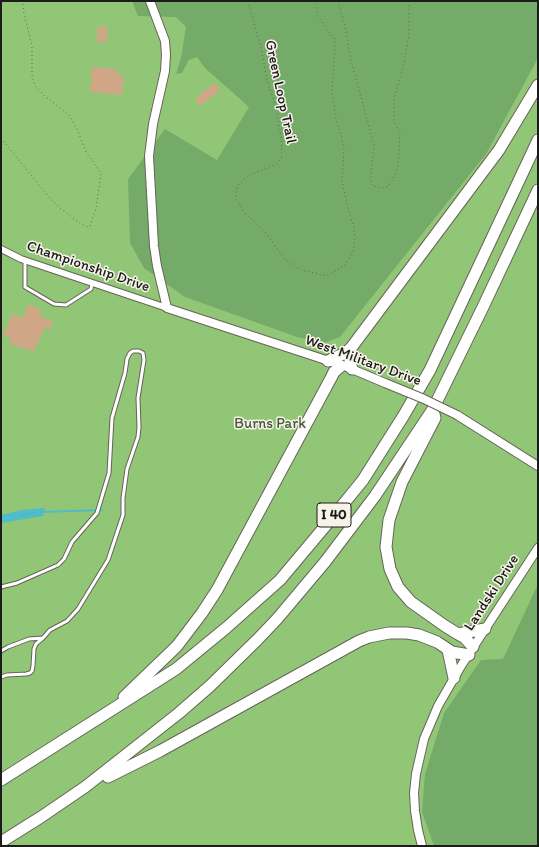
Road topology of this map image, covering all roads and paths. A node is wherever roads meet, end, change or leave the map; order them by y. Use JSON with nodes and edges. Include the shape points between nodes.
{"nodes":[{"id":1,"x":22,"y":1,"type":"edge"},
{"id":2,"x":150,"y":1,"type":"edge"},
{"id":3,"x":248,"y":1,"type":"edge"},
{"id":4,"x":316,"y":1,"type":"edge"},
{"id":5,"x":338,"y":1,"type":"edge"},
{"id":6,"x":408,"y":1,"type":"edge"},
{"id":7,"x":538,"y":85,"type":"edge"},
{"id":8,"x":1,"y":138,"type":"edge"},
{"id":9,"x":538,"y":140,"type":"edge"},
{"id":10,"x":538,"y":190,"type":"edge"},
{"id":11,"x":1,"y":249,"type":"edge"},
{"id":12,"x":25,"y":260,"type":"junction"},
{"id":13,"x":92,"y":283,"type":"junction"},
{"id":14,"x":167,"y":308,"type":"junction"},
{"id":15,"x":351,"y":348,"type":"junction"},
{"id":16,"x":324,"y":359,"type":"junction"},
{"id":17,"x":347,"y":368,"type":"junction"},
{"id":18,"x":328,"y":383,"type":"junction"},
{"id":19,"x":433,"y":409,"type":"junction"},
{"id":20,"x":538,"y":466,"type":"edge"},
{"id":21,"x":538,"y":548,"type":"edge"},
{"id":22,"x":1,"y":587,"type":"edge"},
{"id":23,"x":485,"y":629,"type":"junction"},
{"id":24,"x":458,"y":634,"type":"junction"},
{"id":25,"x":43,"y":638,"type":"junction"},
{"id":26,"x":448,"y":650,"type":"junction"},
{"id":27,"x":1,"y":651,"type":"edge"},
{"id":28,"x":471,"y":651,"type":"junction"},
{"id":29,"x":1,"y":677,"type":"edge"},
{"id":30,"x":454,"y":678,"type":"junction"},
{"id":31,"x":110,"y":711,"type":"junction"},
{"id":32,"x":1,"y":780,"type":"edge"},
{"id":33,"x":85,"y":787,"type":"junction"},
{"id":34,"x":1,"y":842,"type":"edge"},
{"id":35,"x":422,"y":846,"type":"edge"}],
"edges":[{"from":1,"to":8,"type":"path","via":[[31,36],[32,75],[35,86],[69,115],[86,152],[101,173],[96,209],[90,226],[81,224],[60,208]]},
{"from":2,"to":14,"type":"street","via":[[165,41],[166,54],[150,156],[154,246]]},
{"from":3,"to":4,"type":"path","name":"Green Loop Trail","via":[[276,108],[282,154],[276,164],[250,175],[239,184],[236,198],[244,212],[266,233],[292,265],[326,276],[348,262],[355,237],[342,182],[344,148],[332,91],[335,40],[317,14]]},
{"from":5,"to":6,"type":"path","via":[[374,145],[371,184],[383,188],[388,186],[398,166],[400,134],[394,122],[394,98],[409,34]]},
{"from":7,"to":15,"type":"highway","via":[[499,150]]},
{"from":9,"to":31,"type":"highway","number":"I 40","via":[[430,370],[363,480],[280,580],[176,669]]},
{"from":10,"to":19,"type":"highway","number":"I 40"},
{"from":11,"to":12,"type":"street","name":"Championship Drive"},
{"from":12,"to":13,"type":"street","name":"Championship Drive"},
{"from":12,"to":13,"type":"lane","via":[[24,287],[54,304],[66,305],[91,289]]},
{"from":13,"to":14,"type":"street","name":"Championship Drive"},
{"from":14,"to":16,"type":"street","name":"West Military Drive"},
{"from":15,"to":16,"type":"highway","via":[[346,353]]},
{"from":15,"to":17,"type":"highway"},
{"from":16,"to":17,"type":"street","name":"West Military Drive"},
{"from":16,"to":18,"type":"highway"},
{"from":17,"to":18,"type":"highway","via":[[334,372]]},
{"from":17,"to":20,"type":"street","name":"West Military Drive","bridge":true,"via":[[457,415]]},
{"from":18,"to":31,"type":"highway","via":[[217,590],[202,613],[177,646]]},
{"from":19,"to":24,"type":"highway","via":[[434,418],[402,482],[389,520],[386,552],[390,570],[402,593],[420,609]]},
{"from":19,"to":33,"type":"highway","number":"I 40","via":[[350,530],[277,619],[189,704]]},
{"from":21,"to":23,"type":"street","name":"Landski Drive"},
{"from":22,"to":25,"type":"lane","via":[[17,583],[58,565],[72,542],[98,513],[109,473],[114,410],[128,356],[133,351],[143,353],[136,446],[127,469],[123,515],[110,555],[78,609],[67,621],[50,630]]},
{"from":23,"to":24,"type":"highway"},
{"from":23,"to":28,"type":"street","name":"Landski Drive"},
{"from":24,"to":28,"type":"highway","via":[[465,638]]},
{"from":25,"to":27,"type":"lane","via":[[29,639]]},
{"from":25,"to":29,"type":"lane","via":[[34,649],[30,673]]},
{"from":26,"to":28,"type":"highway","via":[[456,653]]},
{"from":26,"to":30,"type":"highway"},
{"from":26,"to":33,"type":"highway","via":[[429,638],[406,633],[369,637],[160,751]]},
{"from":28,"to":30,"type":"street","name":"Landski Drive"},
{"from":30,"to":35,"type":"street","name":"Landski Drive","via":[[432,720],[419,756],[415,780],[415,811]]},
{"from":31,"to":32,"type":"highway","number":"I 40"},
{"from":33,"to":34,"type":"highway","number":"I 40"}]}
